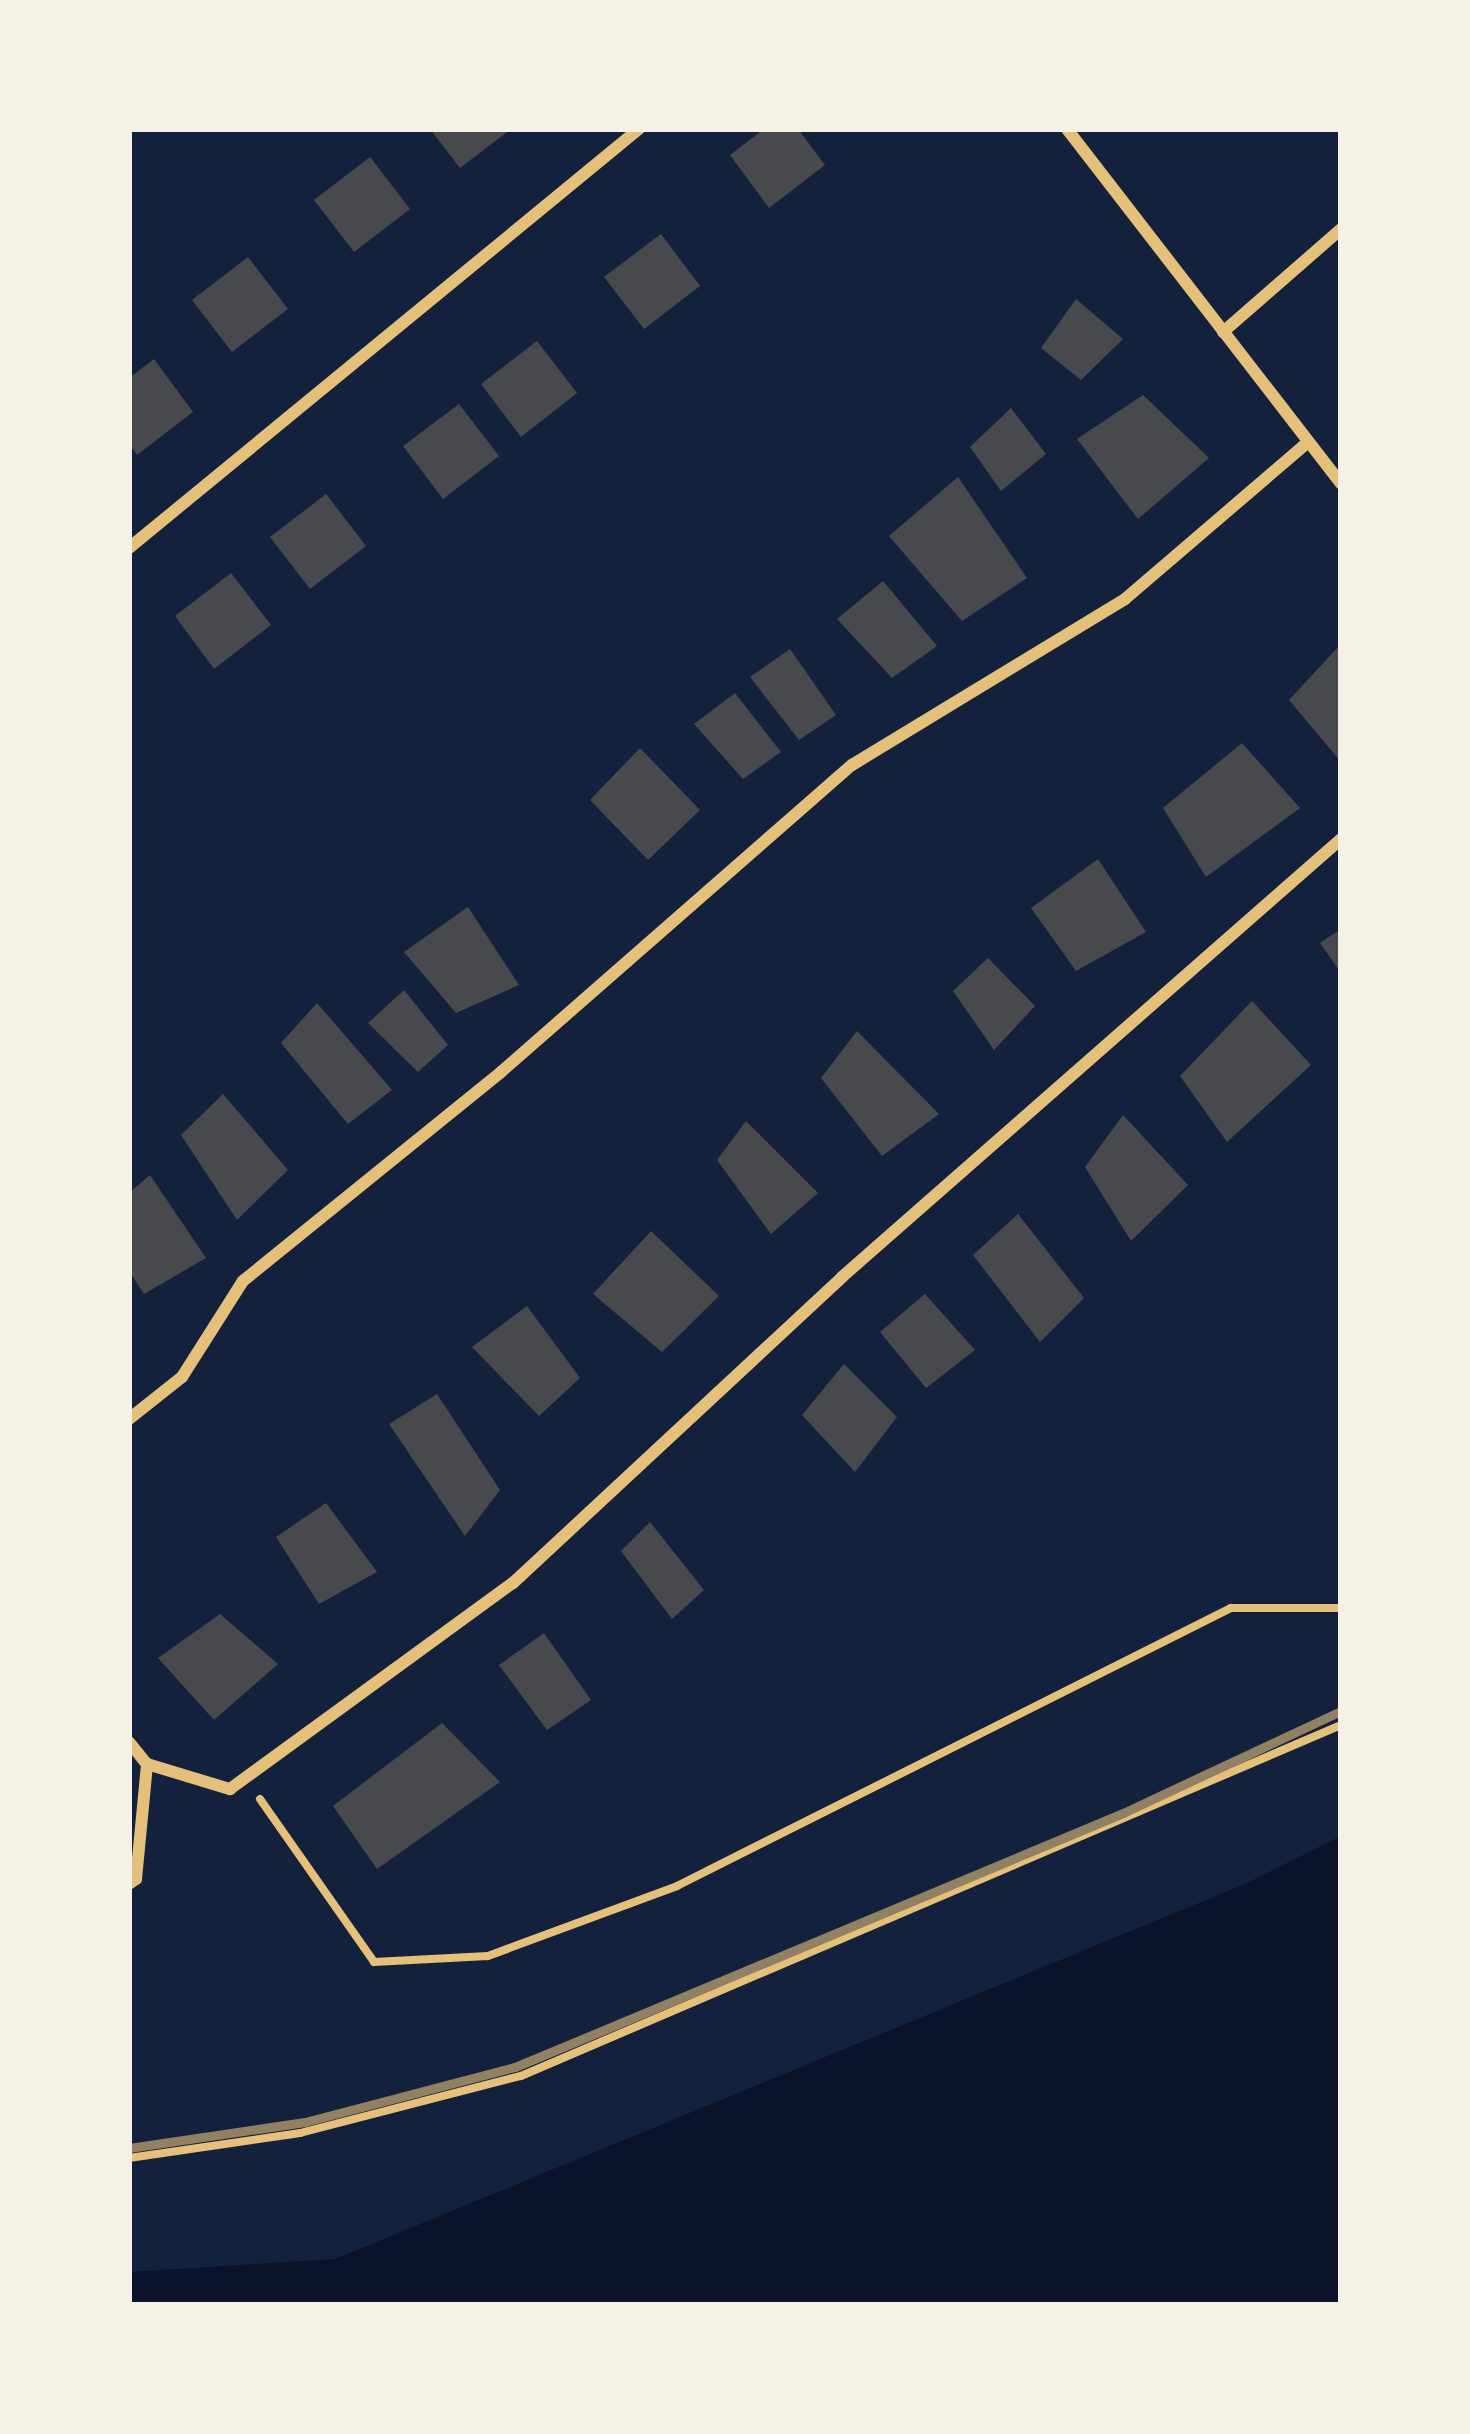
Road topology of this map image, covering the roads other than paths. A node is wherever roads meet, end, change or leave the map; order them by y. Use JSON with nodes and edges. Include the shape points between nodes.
{"nodes":[{"id":1,"x":639,"y":129,"type":"edge"},
{"id":2,"x":1066,"y":129,"type":"edge"},
{"id":3,"x":1341,"y":229,"type":"edge"},
{"id":4,"x":1223,"y":332,"type":"junction"},
{"id":5,"x":1308,"y":442,"type":"junction"},
{"id":6,"x":1341,"y":484,"type":"edge"},
{"id":7,"x":129,"y":548,"type":"edge"},
{"id":8,"x":1341,"y":839,"type":"edge"},
{"id":9,"x":129,"y":1419,"type":"edge"},
{"id":10,"x":129,"y":1742,"type":"edge"},
{"id":11,"x":147,"y":1764,"type":"junction"},
{"id":12,"x":129,"y":1884,"type":"edge"}],
"edges":[{"from":1,"to":7,"type":"street"},
{"from":2,"to":4,"type":"street"},
{"from":3,"to":4,"type":"street"},
{"from":4,"to":5,"type":"street"},
{"from":5,"to":6,"type":"street"},
{"from":5,"to":9,"type":"street","via":[[1126,599],[852,765],[501,1072],[243,1281],[182,1377]]},
{"from":8,"to":11,"type":"street","via":[[842,1277],[513,1583],[230,1790]]},
{"from":10,"to":11,"type":"street"},
{"from":11,"to":12,"type":"street","via":[[136,1879]]}]}
